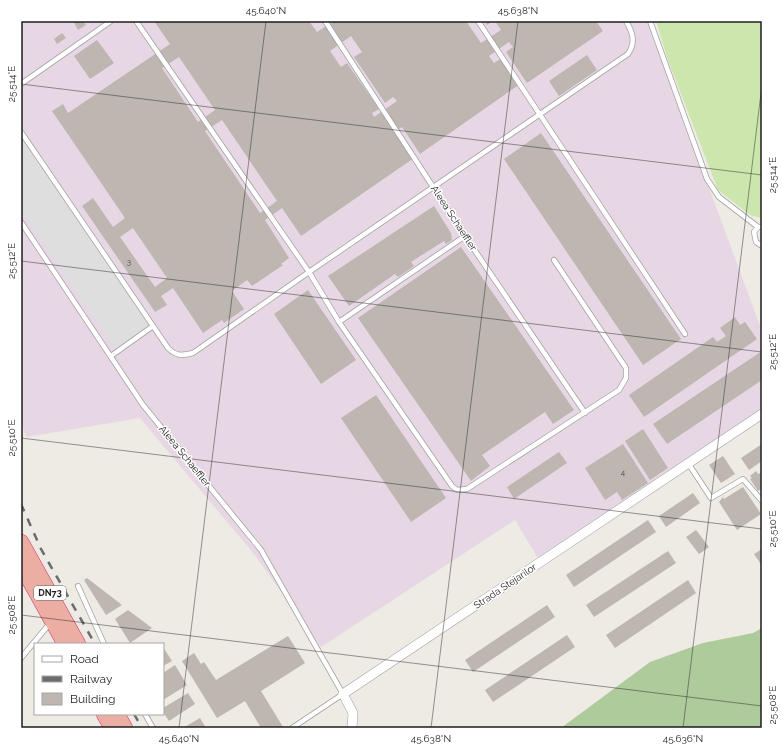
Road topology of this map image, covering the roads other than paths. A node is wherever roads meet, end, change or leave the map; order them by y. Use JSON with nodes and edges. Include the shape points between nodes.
{"nodes":[{"id":1,"x":111,"y":21,"type":"edge"},
{"id":2,"x":136,"y":21,"type":"edge"},
{"id":3,"x":325,"y":21,"type":"edge"},
{"id":4,"x":478,"y":21,"type":"edge"},
{"id":5,"x":626,"y":21,"type":"edge"},
{"id":6,"x":650,"y":21,"type":"edge"},
{"id":7,"x":21,"y":84,"type":"edge"},
{"id":8,"x":541,"y":114,"type":"junction"},
{"id":9,"x":21,"y":132,"type":"edge"},
{"id":10,"x":434,"y":187,"type":"junction"},
{"id":11,"x":21,"y":222,"type":"edge"},
{"id":12,"x":760,"y":227,"type":"edge"},
{"id":13,"x":465,"y":236,"type":"junction"},
{"id":14,"x":762,"y":246,"type":"edge"},
{"id":15,"x":554,"y":260,"type":"dead end"},
{"id":16,"x":309,"y":272,"type":"junction"},
{"id":17,"x":339,"y":322,"type":"junction"},
{"id":18,"x":153,"y":326,"type":"junction"},
{"id":19,"x":685,"y":334,"type":"dead end"},
{"id":20,"x":111,"y":356,"type":"junction"},
{"id":21,"x":585,"y":413,"type":"junction"},
{"id":22,"x":762,"y":414,"type":"edge"},
{"id":23,"x":688,"y":464,"type":"junction"},
{"id":24,"x":762,"y":501,"type":"edge"},
{"id":25,"x":21,"y":542,"type":"edge"},
{"id":26,"x":21,"y":565,"type":"edge"},
{"id":27,"x":78,"y":586,"type":"dead end"},
{"id":28,"x":52,"y":621,"type":"junction"},
{"id":29,"x":64,"y":643,"type":"edge"},
{"id":30,"x":77,"y":643,"type":"edge"},
{"id":31,"x":104,"y":643,"type":"edge"},
{"id":32,"x":21,"y":658,"type":"edge"},
{"id":33,"x":343,"y":694,"type":"junction"},
{"id":34,"x":105,"y":715,"type":"edge"},
{"id":35,"x":118,"y":715,"type":"edge"},
{"id":36,"x":145,"y":715,"type":"edge"},
{"id":37,"x":304,"y":720,"type":"junction"},
{"id":38,"x":112,"y":728,"type":"edge"},
{"id":39,"x":125,"y":728,"type":"edge"},
{"id":40,"x":153,"y":728,"type":"edge"},
{"id":41,"x":292,"y":728,"type":"edge"},
{"id":42,"x":302,"y":728,"type":"edge"},
{"id":43,"x":352,"y":728,"type":"edge"}],
"edges":[{"from":1,"to":7,"type":"lane"},
{"from":2,"to":16,"type":"lane"},
{"from":3,"to":10,"type":"lane","name":"Aleea Schaeffler"},
{"from":4,"to":8,"type":"lane"},
{"from":5,"to":8,"type":"lane","via":[[634,39],[628,54]]},
{"from":6,"to":12,"type":"lane","via":[[707,179],[719,197]]},
{"from":8,"to":10,"type":"lane"},
{"from":8,"to":19,"type":"lane"},
{"from":9,"to":18,"type":"lane"},
{"from":10,"to":13,"type":"lane","name":"Aleea Schaeffler"},
{"from":10,"to":16,"type":"lane"},
{"from":11,"to":20,"type":"lane","name":"Aleea Schaeffler"},
{"from":12,"to":14,"type":"lane","via":[[754,232],[756,242]]},
{"from":13,"to":17,"type":"lane"},
{"from":13,"to":21,"type":"lane","name":"Aleea Schaeffler"},
{"from":15,"to":21,"type":"lane","via":[[626,368],[626,378],[620,390]]},
{"from":16,"to":17,"type":"lane"},
{"from":16,"to":18,"type":"lane","via":[[193,353],[182,356],[174,354]]},
{"from":17,"to":21,"type":"lane","via":[[457,490],[467,489]]},
{"from":18,"to":20,"type":"lane"},
{"from":20,"to":33,"type":"lane","name":"Aleea Schaeffler","via":[[143,404],[261,550]]},
{"from":22,"to":23,"type":"street","name":"Strada Stejarilor"},
{"from":23,"to":24,"type":"lane","via":[[711,498],[743,479]]},
{"from":23,"to":33,"type":"street","name":"Strada Stejarilor"},
{"from":25,"to":30,"type":"highway","number":"DN73"},
{"from":26,"to":28,"type":"highway","number":"DN73"},
{"from":27,"to":31,"type":"lane"},
{"from":28,"to":29,"type":"highway","number":"DN73"},
{"from":28,"to":32,"type":"lane"},
{"from":33,"to":37,"type":"lane"},
{"from":33,"to":43,"type":"street","via":[[353,713]]},
{"from":34,"to":38,"type":"highway"},
{"from":35,"to":39,"type":"highway"},
{"from":36,"to":40,"type":"lane"},
{"from":37,"to":41,"type":"lane"},
{"from":37,"to":42,"type":"lane"}]}
